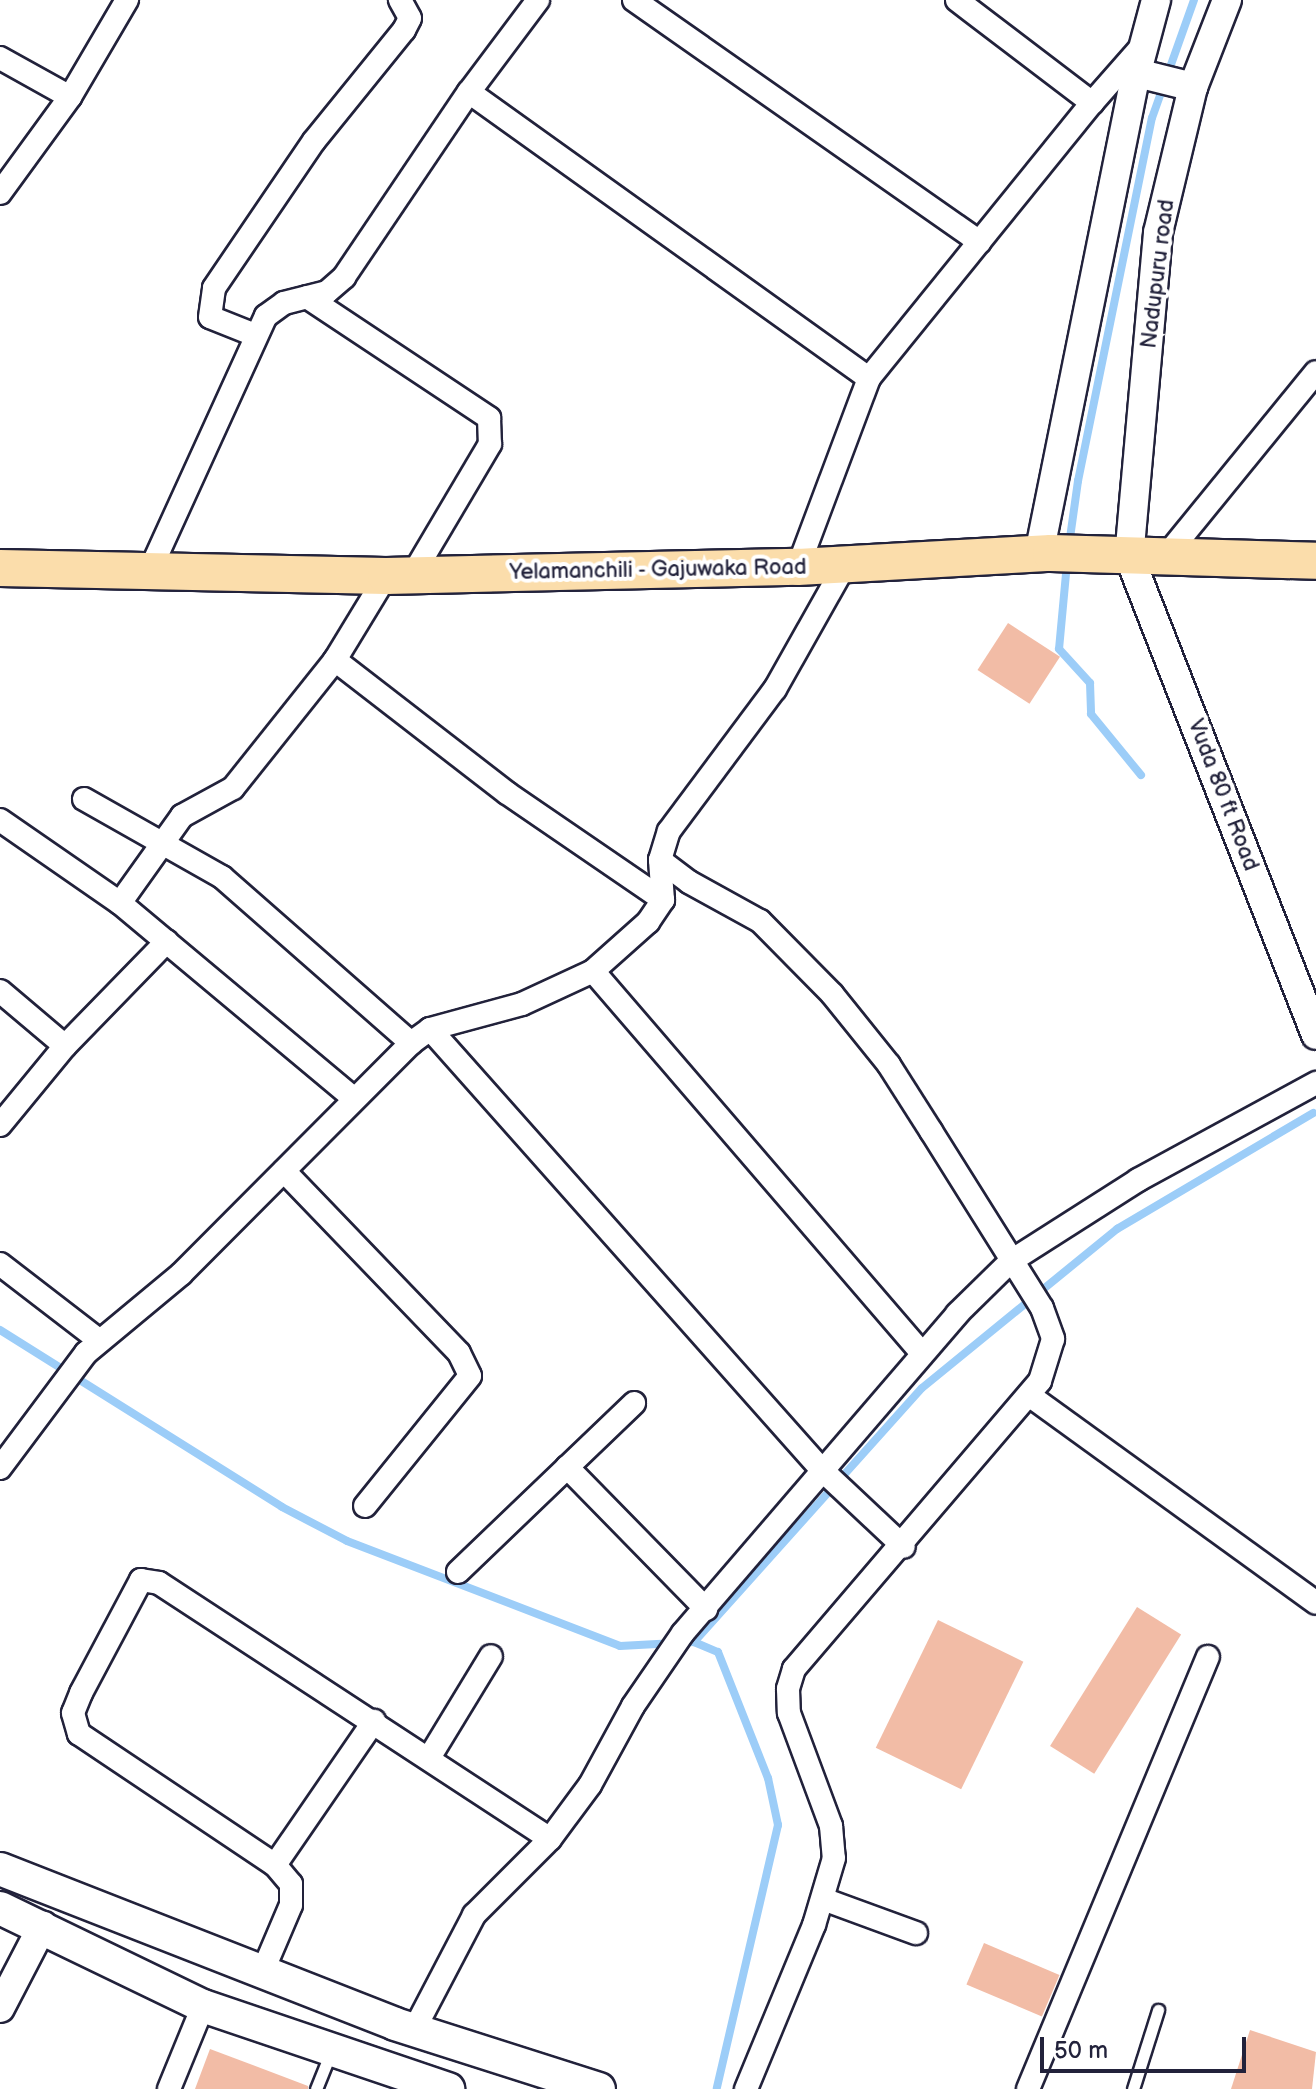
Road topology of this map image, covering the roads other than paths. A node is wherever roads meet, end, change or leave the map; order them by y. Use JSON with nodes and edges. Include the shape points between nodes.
{"nodes":[{"id":1,"x":127,"y":0,"type":"edge"},
{"id":2,"x":400,"y":0,"type":"edge"},
{"id":3,"x":538,"y":0,"type":"edge"},
{"id":4,"x":634,"y":0,"type":"edge"},
{"id":5,"x":957,"y":0,"type":"edge"},
{"id":6,"x":1156,"y":0,"type":"edge"},
{"id":7,"x":1227,"y":0,"type":"edge"},
{"id":8,"x":1144,"y":44,"type":"junction"},
{"id":9,"x":0,"y":58,"type":"edge"},
{"id":10,"x":1137,"y":73,"type":"junction"},
{"id":11,"x":1193,"y":87,"type":"junction"},
{"id":12,"x":469,"y":92,"type":"junction"},
{"id":13,"x":70,"y":97,"type":"junction"},
{"id":14,"x":1092,"y":103,"type":"junction"},
{"id":15,"x":0,"y":193,"type":"edge"},
{"id":16,"x":980,"y":242,"type":"junction"},
{"id":17,"x":307,"y":297,"type":"junction"},
{"id":18,"x":255,"y":335,"type":"junction"},
{"id":19,"x":1316,"y":372,"type":"edge"},
{"id":20,"x":869,"y":378,"type":"junction"},
{"id":21,"x":1045,"y":554,"type":"junction"},
{"id":22,"x":1122,"y":556,"type":"junction"},
{"id":23,"x":1166,"y":556,"type":"junction"},
{"id":24,"x":1316,"y":561,"type":"edge"},
{"id":25,"x":846,"y":563,"type":"junction"},
{"id":26,"x":798,"y":567,"type":"junction"},
{"id":27,"x":0,"y":568,"type":"edge"},
{"id":28,"x":151,"y":568,"type":"junction"},
{"id":29,"x":399,"y":576,"type":"junction"},
{"id":30,"x":335,"y":660,"type":"junction"},
{"id":31,"x":84,"y":799,"type":"dead end"},
{"id":32,"x":0,"y":820,"type":"edge"},
{"id":33,"x":165,"y":841,"type":"junction"},
{"id":34,"x":660,"y":860,"type":"junction"},
{"id":35,"x":663,"y":900,"type":"junction"},
{"id":36,"x":120,"y":903,"type":"junction"},
{"id":37,"x":167,"y":941,"type":"junction"},
{"id":38,"x":593,"y":971,"type":"junction"},
{"id":39,"x":0,"y":991,"type":"edge"},
{"id":40,"x":430,"y":1029,"type":"junction"},
{"id":41,"x":1316,"y":1035,"type":"edge"},
{"id":42,"x":411,"y":1043,"type":"junction"},
{"id":43,"x":65,"y":1046,"type":"junction"},
{"id":44,"x":1316,"y":1083,"type":"edge"},
{"id":45,"x":354,"y":1099,"type":"junction"},
{"id":46,"x":0,"y":1125,"type":"edge"},
{"id":47,"x":284,"y":1171,"type":"junction"},
{"id":48,"x":1011,"y":1261,"type":"junction"},
{"id":49,"x":0,"y":1264,"type":"edge"},
{"id":50,"x":93,"y":1347,"type":"junction"},
{"id":51,"x":921,"y":1352,"type":"junction"},
{"id":52,"x":1029,"y":1395,"type":"junction"},
{"id":53,"x":634,"y":1403,"type":"dead end"},
{"id":54,"x":567,"y":1467,"type":"junction"},
{"id":55,"x":0,"y":1468,"type":"edge"},
{"id":56,"x":822,"y":1470,"type":"junction"},
{"id":57,"x":365,"y":1506,"type":"dead end"},
{"id":58,"x":904,"y":1547,"type":"junction"},
{"id":59,"x":458,"y":1572,"type":"dead end"},
{"id":60,"x":1316,"y":1603,"type":"edge"},
{"id":61,"x":706,"y":1609,"type":"junction"},
{"id":62,"x":491,"y":1656,"type":"dead end"},
{"id":63,"x":1208,"y":1657,"type":"dead end"},
{"id":64,"x":374,"y":1721,"type":"junction"},
{"id":65,"x":429,"y":1758,"type":"junction"},
{"id":66,"x":550,"y":1839,"type":"junction"},
{"id":67,"x":275,"y":1865,"type":"junction"},
{"id":68,"x":0,"y":1869,"type":"edge"},
{"id":69,"x":823,"y":1899,"type":"junction"},
{"id":70,"x":0,"y":1908,"type":"edge"},
{"id":71,"x":43,"y":1925,"type":"junction"},
{"id":72,"x":916,"y":1933,"type":"dead end"},
{"id":73,"x":262,"y":1973,"type":"junction"},
{"id":74,"x":203,"y":2006,"type":"junction"},
{"id":75,"x":0,"y":2008,"type":"edge"},
{"id":76,"x":1158,"y":2010,"type":"dead end"},
{"id":77,"x":414,"y":2030,"type":"junction"},
{"id":78,"x":332,"y":2050,"type":"junction"},
{"id":79,"x":169,"y":2089,"type":"edge"},
{"id":80,"x":316,"y":2089,"type":"edge"},
{"id":81,"x":448,"y":2089,"type":"edge"},
{"id":82,"x":599,"y":2089,"type":"edge"},
{"id":83,"x":746,"y":2089,"type":"edge"},
{"id":84,"x":1028,"y":2089,"type":"edge"},
{"id":85,"x":1133,"y":2089,"type":"edge"}],
"edges":[{"from":1,"to":13,"type":"street"},
{"from":2,"to":18,"type":"street","via":[[410,18],[404,30],[314,141],[214,288],[210,317]]},
{"from":3,"to":12,"type":"street"},
{"from":4,"to":16,"type":"street"},
{"from":5,"to":14,"type":"street"},
{"from":6,"to":8,"type":"street"},
{"from":7,"to":11,"type":"street","name":"Nadupuru road"},
{"from":8,"to":10,"type":"street"},
{"from":8,"to":14,"type":"street"},
{"from":9,"to":13,"type":"street"},
{"from":10,"to":11,"type":"street"},
{"from":10,"to":21,"type":"street"},
{"from":11,"to":22,"type":"street","name":"Nadupuru road","via":[[1158,233]]},
{"from":12,"to":17,"type":"street","via":[[344,277],[327,292]]},
{"from":12,"to":20,"type":"street"},
{"from":13,"to":15,"type":"street"},
{"from":14,"to":16,"type":"street"},
{"from":16,"to":20,"type":"street"},
{"from":17,"to":18,"type":"street","via":[[284,303],[266,316]]},
{"from":17,"to":29,"type":"street","via":[[489,418],[490,444]]},
{"from":18,"to":28,"type":"street"},
{"from":19,"to":23,"type":"street"},
{"from":20,"to":26,"type":"street"},
{"from":21,"to":22,"type":"main road","name":"Yelamanchili - Gajuwaka Road"},
{"from":21,"to":25,"type":"main road","name":"Yelamanchili - Gajuwaka Road"},
{"from":22,"to":23,"type":"main road","name":"Yelamanchili - Gajuwaka Road"},
{"from":22,"to":41,"type":"street","name":"Vuda 80 ft Road"},
{"from":23,"to":24,"type":"main road","name":"Yelamanchili - Gajuwaka Road"},
{"from":25,"to":26,"type":"main road","name":"Yelamanchili - Gajuwaka Road"},
{"from":25,"to":34,"type":"street","via":[[775,689],[669,831]]},
{"from":26,"to":29,"type":"main road","name":"Yelamanchili - Gajuwaka Road"},
{"from":27,"to":28,"type":"main road","name":"Yelamanchili - Gajuwaka Road"},
{"from":28,"to":29,"type":"main road","name":"Yelamanchili - Gajuwaka Road"},
{"from":29,"to":30,"type":"street"},
{"from":30,"to":33,"type":"street","via":[[233,788],[182,816]]},
{"from":30,"to":35,"type":"street","via":[[507,793]]},
{"from":31,"to":33,"type":"street"},
{"from":32,"to":36,"type":"street"},
{"from":33,"to":36,"type":"street"},
{"from":33,"to":42,"type":"street","via":[[230,883]]},
{"from":34,"to":35,"type":"street"},
{"from":34,"to":48,"type":"street","via":[[760,921],[832,994],[889,1065]]},
{"from":35,"to":38,"type":"street","via":[[648,922]]},
{"from":36,"to":37,"type":"street"},
{"from":37,"to":43,"type":"street"},
{"from":37,"to":45,"type":"street"},
{"from":38,"to":40,"type":"street","via":[[522,1004]]},
{"from":38,"to":51,"type":"street"},
{"from":39,"to":43,"type":"street"},
{"from":40,"to":42,"type":"street"},
{"from":40,"to":56,"type":"street"},
{"from":42,"to":45,"type":"street"},
{"from":43,"to":46,"type":"street"},
{"from":44,"to":48,"type":"street","via":[[1138,1180]]},
{"from":45,"to":47,"type":"street"},
{"from":47,"to":50,"type":"street","via":[[181,1274]]},
{"from":47,"to":57,"type":"street","via":[[459,1353],[470,1376]]},
{"from":48,"to":51,"type":"street"},
{"from":48,"to":52,"type":"street","via":[[1042,1308],[1053,1339],[1051,1360]]},
{"from":49,"to":50,"type":"street"},
{"from":50,"to":55,"type":"street","via":[[54,1390]]},
{"from":51,"to":56,"type":"street"},
{"from":52,"to":58,"type":"street"},
{"from":52,"to":60,"type":"street"},
{"from":53,"to":54,"type":"street"},
{"from":54,"to":59,"type":"street"},
{"from":54,"to":61,"type":"street"},
{"from":56,"to":58,"type":"street"},
{"from":56,"to":61,"type":"street"},
{"from":58,"to":69,"type":"street","via":[[812,1642],[788,1689],[798,1741],[831,1826],[834,1858]]},
{"from":61,"to":66,"type":"street","via":[[633,1706],[590,1785]]},
{"from":62,"to":65,"type":"street"},
{"from":63,"to":84,"type":"street"},
{"from":64,"to":65,"type":"street"},
{"from":64,"to":67,"type":"street"},
{"from":64,"to":67,"type":"street","via":[[159,1583],[141,1580],[81,1693],[73,1713],[79,1734]]},
{"from":65,"to":66,"type":"street"},
{"from":66,"to":77,"type":"street","via":[[474,1915]]},
{"from":67,"to":73,"type":"street","via":[[291,1884],[291,1905]]},
{"from":68,"to":73,"type":"main road"},
{"from":69,"to":72,"type":"street"},
{"from":69,"to":83,"type":"street"},
{"from":70,"to":71,"type":"main road"},
{"from":71,"to":74,"type":"main road"},
{"from":71,"to":75,"type":"street"},
{"from":73,"to":77,"type":"main road"},
{"from":74,"to":78,"type":"main road"},
{"from":74,"to":79,"type":"street"},
{"from":76,"to":85,"type":"lane"},
{"from":77,"to":82,"type":"main road"},
{"from":78,"to":80,"type":"lane"},
{"from":78,"to":81,"type":"main road"}]}
